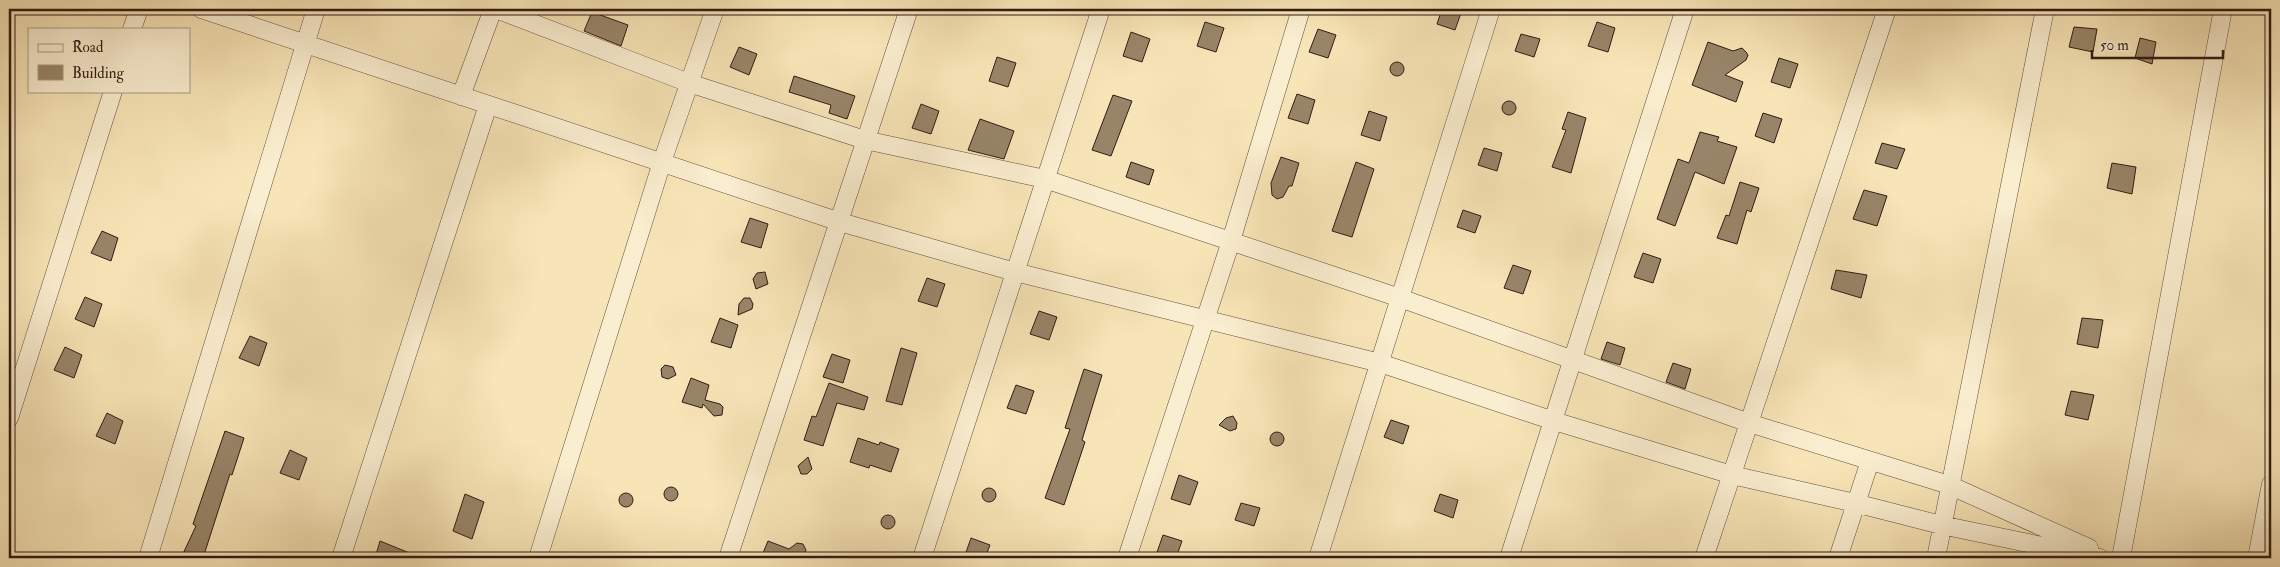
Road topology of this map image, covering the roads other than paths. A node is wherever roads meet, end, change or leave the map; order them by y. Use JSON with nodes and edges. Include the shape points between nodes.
{"nodes":[{"id":1,"x":139,"y":9,"type":"edge"},
{"id":2,"x":202,"y":9,"type":"edge"},
{"id":3,"x":316,"y":9,"type":"edge"},
{"id":4,"x":495,"y":9,"type":"edge"},
{"id":5,"x":715,"y":9,"type":"edge"},
{"id":6,"x":910,"y":9,"type":"edge"},
{"id":7,"x":1101,"y":9,"type":"edge"},
{"id":8,"x":1301,"y":9,"type":"edge"},
{"id":9,"x":1491,"y":9,"type":"edge"},
{"id":10,"x":1686,"y":9,"type":"edge"},
{"id":11,"x":1887,"y":9,"type":"edge"},
{"id":12,"x":2045,"y":9,"type":"edge"},
{"id":13,"x":2223,"y":9,"type":"edge"},
{"id":14,"x":132,"y":28,"type":"edge"},
{"id":15,"x":306,"y":44,"type":"junction"},
{"id":16,"x":689,"y":83,"type":"junction"},
{"id":17,"x":112,"y":92,"type":"edge"},
{"id":18,"x":461,"y":96,"type":"junction"},
{"id":19,"x":488,"y":105,"type":"junction"},
{"id":20,"x":865,"y":140,"type":"junction"},
{"id":21,"x":662,"y":162,"type":"junction"},
{"id":22,"x":1045,"y":179,"type":"junction"},
{"id":23,"x":840,"y":222,"type":"junction"},
{"id":24,"x":1231,"y":241,"type":"junction"},
{"id":25,"x":1015,"y":272,"type":"junction"},
{"id":26,"x":1400,"y":298,"type":"junction"},
{"id":27,"x":1206,"y":320,"type":"junction"},
{"id":28,"x":1573,"y":359,"type":"junction"},
{"id":29,"x":1380,"y":363,"type":"junction"},
{"id":30,"x":9,"y":418,"type":"edge"},
{"id":31,"x":1554,"y":421,"type":"junction"},
{"id":32,"x":1749,"y":424,"type":"junction"},
{"id":33,"x":1870,"y":461,"type":"junction"},
{"id":34,"x":1732,"y":475,"type":"junction"},
{"id":35,"x":2271,"y":484,"type":"edge"},
{"id":36,"x":1949,"y":485,"type":"junction"},
{"id":37,"x":1855,"y":503,"type":"junction"},
{"id":38,"x":2271,"y":522,"type":"edge"},
{"id":39,"x":1941,"y":525,"type":"junction"},
{"id":40,"x":2261,"y":537,"type":"junction"},
{"id":41,"x":148,"y":558,"type":"edge"},
{"id":42,"x":341,"y":558,"type":"edge"},
{"id":43,"x":538,"y":558,"type":"edge"},
{"id":44,"x":728,"y":558,"type":"edge"},
{"id":45,"x":922,"y":558,"type":"edge"},
{"id":46,"x":1127,"y":558,"type":"edge"},
{"id":47,"x":1318,"y":558,"type":"edge"},
{"id":48,"x":1509,"y":558,"type":"edge"},
{"id":49,"x":1704,"y":558,"type":"edge"},
{"id":50,"x":1838,"y":558,"type":"edge"},
{"id":51,"x":1936,"y":558,"type":"edge"},
{"id":52,"x":2100,"y":558,"type":"edge"},
{"id":53,"x":2111,"y":558,"type":"edge"},
{"id":54,"x":2121,"y":558,"type":"edge"},
{"id":55,"x":2257,"y":558,"type":"edge"}],
"edges":[{"from":1,"to":14,"type":"street"},
{"from":2,"to":15,"type":"street"},
{"from":3,"to":15,"type":"street"},
{"from":4,"to":16,"type":"street"},
{"from":4,"to":18,"type":"street"},
{"from":5,"to":16,"type":"street"},
{"from":6,"to":20,"type":"street"},
{"from":7,"to":22,"type":"street"},
{"from":8,"to":24,"type":"street"},
{"from":9,"to":26,"type":"street"},
{"from":10,"to":28,"type":"street"},
{"from":11,"to":32,"type":"street"},
{"from":12,"to":36,"type":"street"},
{"from":13,"to":54,"type":"street"},
{"from":15,"to":18,"type":"street"},
{"from":15,"to":41,"type":"street"},
{"from":16,"to":20,"type":"street"},
{"from":16,"to":21,"type":"street"},
{"from":17,"to":30,"type":"street"},
{"from":18,"to":19,"type":"street"},
{"from":19,"to":21,"type":"street"},
{"from":19,"to":42,"type":"street"},
{"from":20,"to":22,"type":"street"},
{"from":20,"to":23,"type":"street"},
{"from":21,"to":23,"type":"street"},
{"from":21,"to":43,"type":"street"},
{"from":22,"to":24,"type":"street"},
{"from":22,"to":25,"type":"street"},
{"from":23,"to":25,"type":"street"},
{"from":23,"to":44,"type":"street"},
{"from":24,"to":26,"type":"street"},
{"from":24,"to":27,"type":"street"},
{"from":25,"to":27,"type":"street"},
{"from":25,"to":45,"type":"street"},
{"from":26,"to":28,"type":"street"},
{"from":26,"to":29,"type":"street"},
{"from":27,"to":29,"type":"street"},
{"from":27,"to":46,"type":"street"},
{"from":28,"to":31,"type":"street"},
{"from":28,"to":32,"type":"street"},
{"from":29,"to":31,"type":"street"},
{"from":29,"to":47,"type":"street"},
{"from":31,"to":34,"type":"street"},
{"from":31,"to":48,"type":"street"},
{"from":32,"to":33,"type":"street"},
{"from":32,"to":34,"type":"street"},
{"from":33,"to":36,"type":"street"},
{"from":33,"to":37,"type":"street"},
{"from":34,"to":37,"type":"street"},
{"from":34,"to":49,"type":"street"},
{"from":35,"to":40,"type":"street"},
{"from":36,"to":39,"type":"street"},
{"from":36,"to":53,"type":"street"},
{"from":37,"to":39,"type":"street"},
{"from":37,"to":50,"type":"street"},
{"from":38,"to":40,"type":"street"},
{"from":39,"to":51,"type":"street"},
{"from":39,"to":52,"type":"street"},
{"from":40,"to":55,"type":"street"}]}
